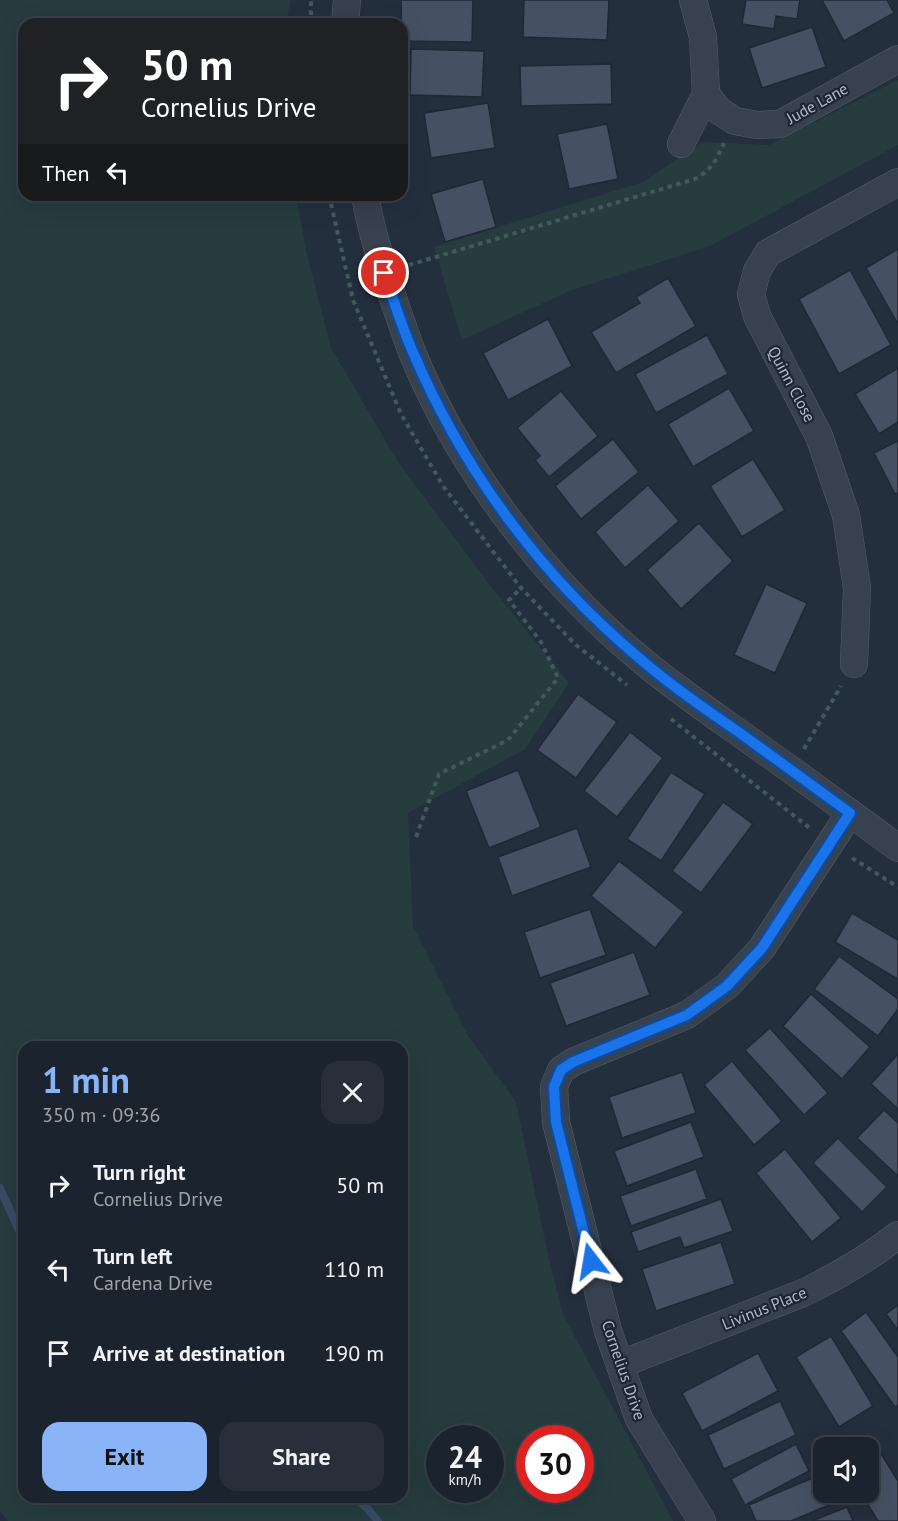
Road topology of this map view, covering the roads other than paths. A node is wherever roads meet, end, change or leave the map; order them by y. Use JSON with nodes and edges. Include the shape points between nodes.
{"nodes":[{"id":1,"x":347,"y":0,"type":"edge"},
{"id":2,"x":693,"y":0,"type":"edge"},
{"id":3,"x":346,"y":18,"type":"edge"},
{"id":4,"x":898,"y":59,"type":"edge"},
{"id":5,"x":706,"y":94,"type":"junction"},
{"id":6,"x":681,"y":144,"type":"dead end"},
{"id":7,"x":898,"y":182,"type":"edge"},
{"id":8,"x":366,"y":201,"type":"edge"},
{"id":9,"x":854,"y":664,"type":"road end"},
{"id":10,"x":850,"y":813,"type":"junction"},
{"id":11,"x":898,"y":848,"type":"edge"},
{"id":12,"x":898,"y":1235,"type":"edge"},
{"id":13,"x":621,"y":1365,"type":"junction"},
{"id":14,"x":702,"y":1521,"type":"edge"}],
"edges":[{"from":1,"to":3,"type":"street"},
{"from":2,"to":5,"type":"street","via":[[703,36]]},
{"from":4,"to":5,"type":"street","name":"Jude Lane","via":[[780,124],[735,121],[718,110]]},
{"from":5,"to":6,"type":"street"},
{"from":7,"to":9,"type":"street","name":"Quinn Close","via":[[768,253],[757,271],[751,294],[757,316],[819,436],[846,515],[857,588]]},
{"from":8,"to":10,"type":"street","via":[[384,273],[435,402],[470,464],[515,529],[550,571],[637,657]]},
{"from":10,"to":11,"type":"street"},
{"from":10,"to":13,"type":"street","name":"Cornelius Drive","via":[[762,948],[727,986],[687,1015],[561,1070],[554,1087],[556,1122],[608,1331]]},
{"from":12,"to":13,"type":"street","name":"Livinus Place","via":[[830,1280]]},
{"from":13,"to":14,"type":"street","name":"Cornelius Drive","via":[[639,1419]]}]}
